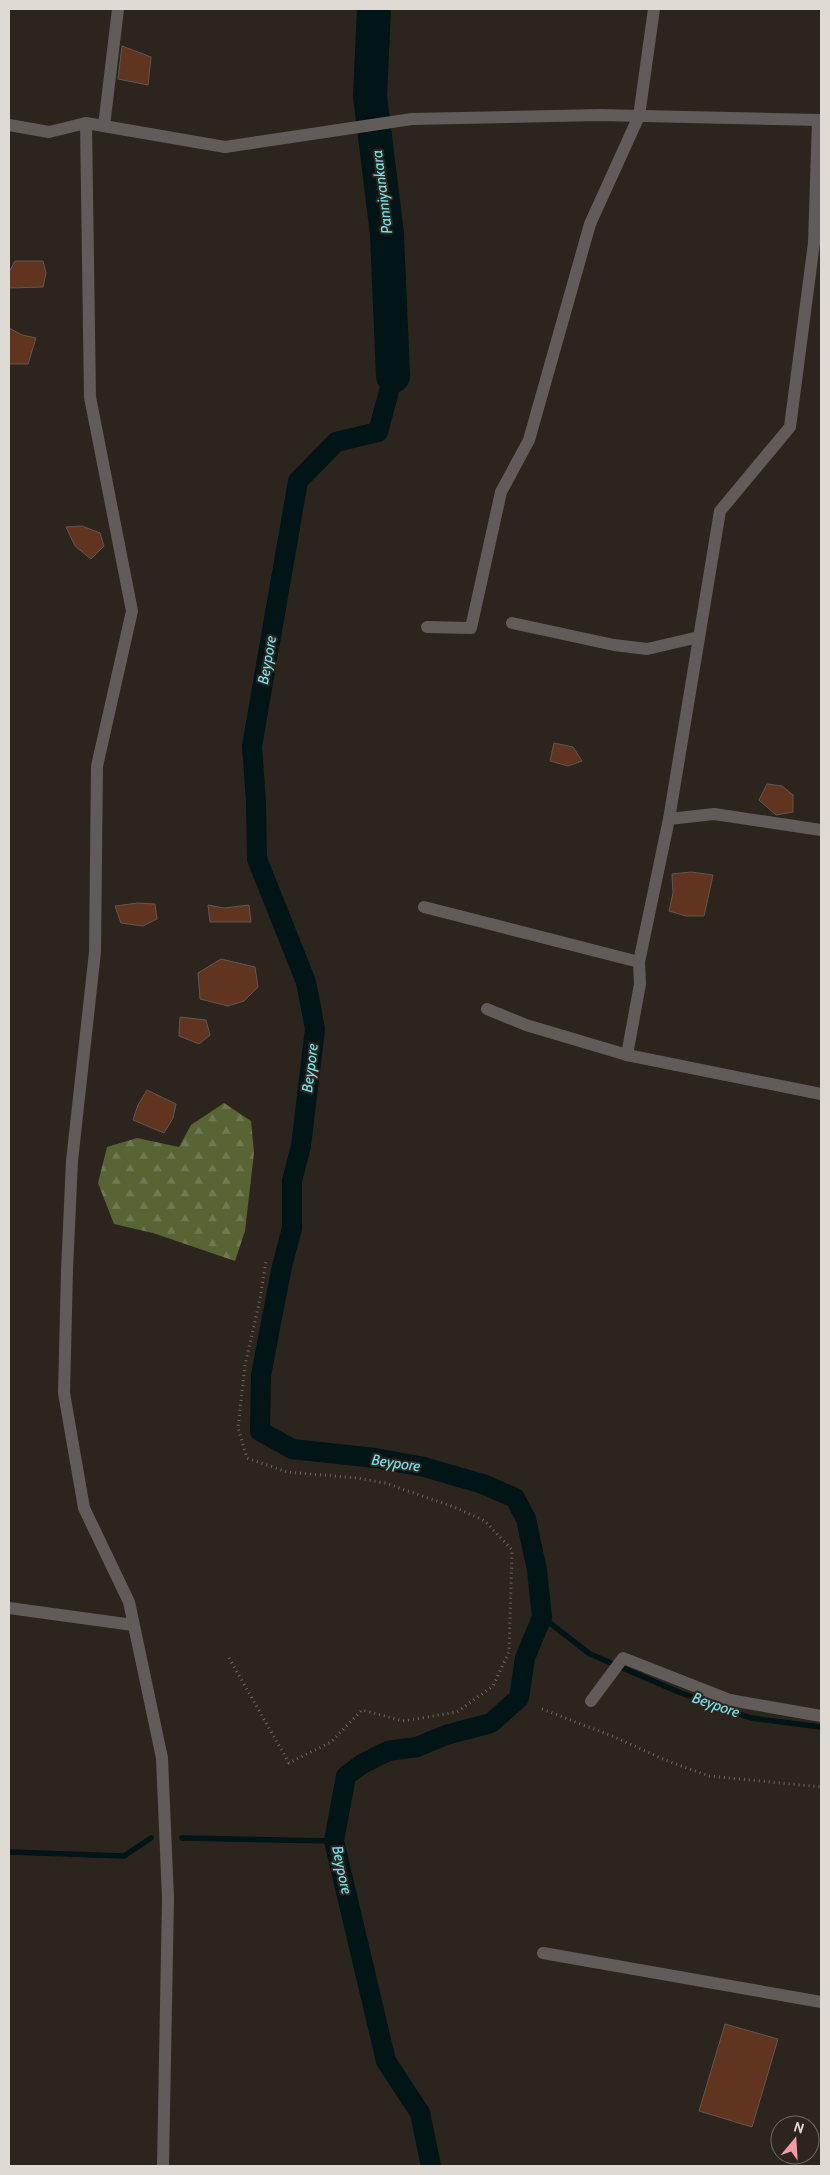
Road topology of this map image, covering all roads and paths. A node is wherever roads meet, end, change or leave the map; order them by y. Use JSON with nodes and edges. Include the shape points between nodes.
{"nodes":[{"id":1,"x":118,"y":9,"type":"edge"},
{"id":2,"x":654,"y":9,"type":"edge"},
{"id":3,"x":639,"y":116,"type":"junction"},
{"id":4,"x":820,"y":120,"type":"edge"},
{"id":5,"x":86,"y":123,"type":"junction"},
{"id":6,"x":9,"y":125,"type":"edge"},
{"id":7,"x":104,"y":126,"type":"junction"},
{"id":8,"x":512,"y":623,"type":"dead end"},
{"id":9,"x":427,"y":627,"type":"dead end"},
{"id":10,"x":699,"y":637,"type":"junction"},
{"id":11,"x":670,"y":819,"type":"junction"},
{"id":12,"x":821,"y":830,"type":"edge"},
{"id":13,"x":424,"y":908,"type":"dead end"},
{"id":14,"x":639,"y":962,"type":"junction"},
{"id":15,"x":487,"y":1009,"type":"dead end"},
{"id":16,"x":627,"y":1055,"type":"junction"},
{"id":17,"x":821,"y":1094,"type":"edge"},
{"id":18,"x":266,"y":1262,"type":"dead end"},
{"id":19,"x":9,"y":1608,"type":"edge"},
{"id":20,"x":134,"y":1625,"type":"junction"},
{"id":21,"x":229,"y":1658,"type":"dead end"},
{"id":22,"x":591,"y":1701,"type":"dead end"},
{"id":23,"x":542,"y":1709,"type":"dead end"},
{"id":24,"x":821,"y":1716,"type":"edge"},
{"id":25,"x":821,"y":1787,"type":"edge"},
{"id":26,"x":544,"y":1953,"type":"dead end"},
{"id":27,"x":821,"y":2002,"type":"edge"},
{"id":28,"x":163,"y":2166,"type":"edge"}],
"edges":[{"from":1,"to":7,"type":"street"},
{"from":2,"to":3,"type":"street"},
{"from":3,"to":4,"type":"street"},
{"from":3,"to":7,"type":"street","via":[[412,119],[225,147]]},
{"from":3,"to":9,"type":"street","via":[[590,224],[529,440],[502,492],[471,628]]},
{"from":4,"to":10,"type":"street","via":[[814,243],[790,427],[720,511]]},
{"from":5,"to":6,"type":"street","via":[[49,132]]},
{"from":5,"to":7,"type":"street"},
{"from":5,"to":20,"type":"street","via":[[90,397],[132,611],[97,766],[95,952],[72,1161],[64,1393],[84,1508],[129,1602]]},
{"from":8,"to":10,"type":"street","via":[[646,649]]},
{"from":10,"to":11,"type":"street"},
{"from":11,"to":12,"type":"street","via":[[714,814]]},
{"from":11,"to":14,"type":"street"},
{"from":13,"to":14,"type":"street"},
{"from":14,"to":16,"type":"street","via":[[640,984]]},
{"from":15,"to":16,"type":"street","via":[[526,1025]]},
{"from":16,"to":17,"type":"street"},
{"from":18,"to":21,"type":"path","via":[[245,1366],[238,1428],[247,1458],[287,1472],[385,1483],[485,1521],[512,1550],[509,1652],[493,1686],[457,1712],[403,1721],[362,1710],[331,1742],[289,1763]]},
{"from":19,"to":20,"type":"street"},
{"from":20,"to":28,"type":"street","via":[[162,1758],[168,1898]]},
{"from":22,"to":24,"type":"street","via":[[623,1658],[730,1700]]},
{"from":23,"to":25,"type":"path","via":[[709,1776]]},
{"from":26,"to":27,"type":"street"}]}
